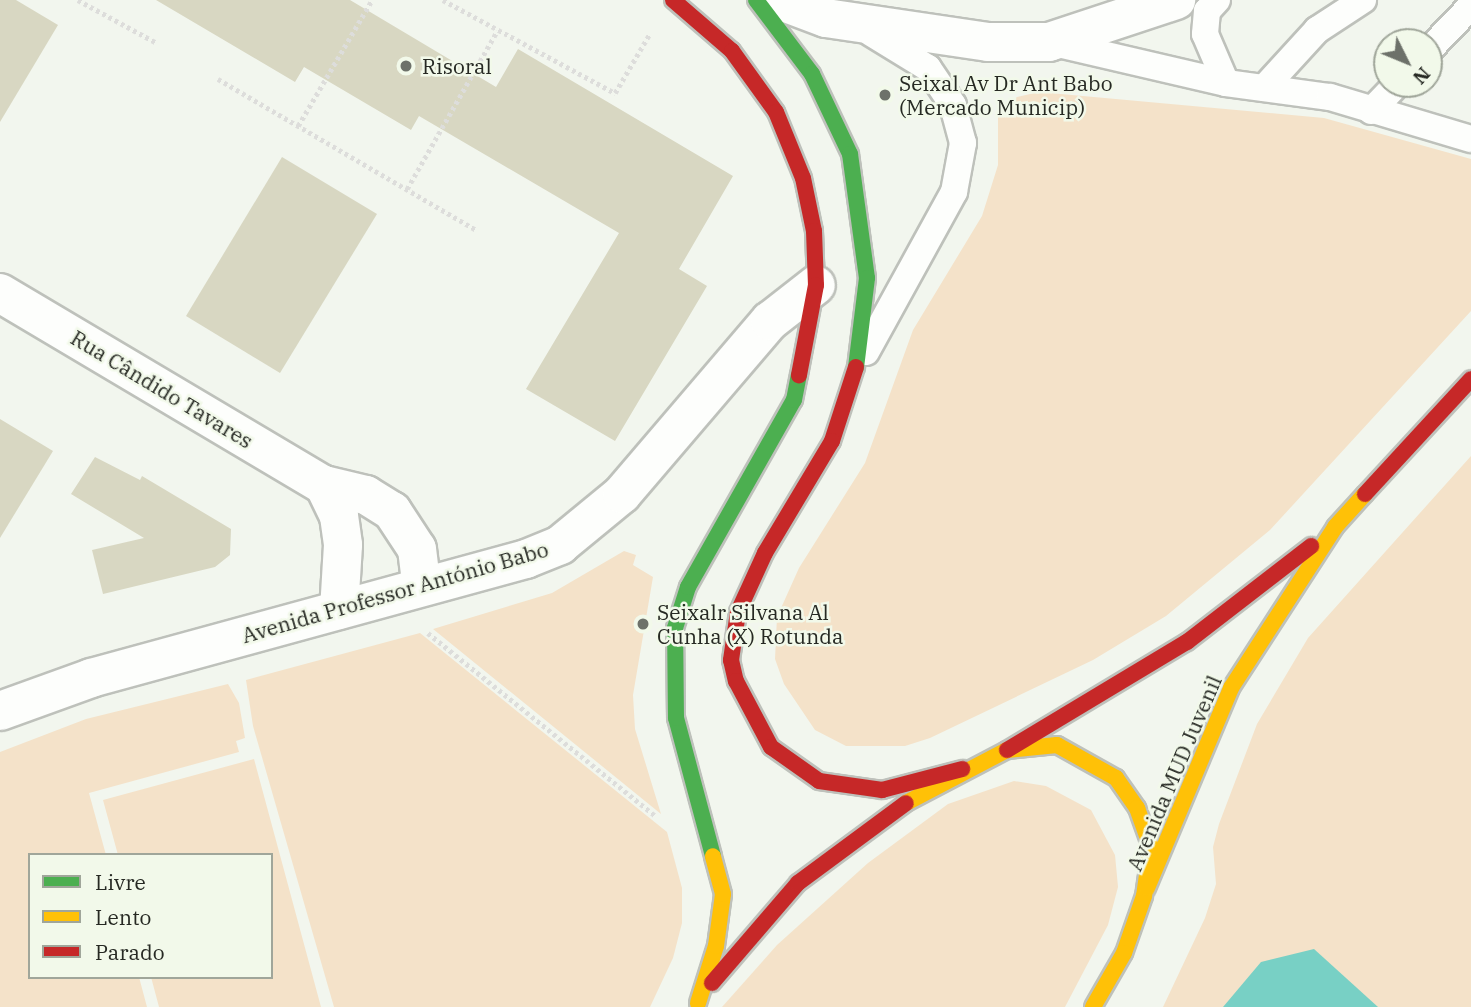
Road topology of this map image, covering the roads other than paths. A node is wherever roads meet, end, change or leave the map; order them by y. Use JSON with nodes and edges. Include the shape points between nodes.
{"nodes":[{"id":1,"x":673,"y":0,"type":"edge"},
{"id":2,"x":756,"y":0,"type":"edge"},
{"id":3,"x":778,"y":0,"type":"edge"},
{"id":4,"x":1110,"y":0,"type":"edge"},
{"id":5,"x":1176,"y":0,"type":"edge"},
{"id":6,"x":1217,"y":0,"type":"edge"},
{"id":7,"x":1363,"y":0,"type":"edge"},
{"id":8,"x":1471,"y":6,"type":"edge"},
{"id":9,"x":826,"y":18,"type":"junction"},
{"id":10,"x":1443,"y":35,"type":"edge"},
{"id":11,"x":1048,"y":42,"type":"junction"},
{"id":12,"x":1226,"y":83,"type":"junction"},
{"id":13,"x":1264,"y":88,"type":"junction"},
{"id":14,"x":1384,"y":98,"type":"edge"},
{"id":15,"x":1371,"y":111,"type":"junction"},
{"id":16,"x":1471,"y":139,"type":"edge"},
{"id":17,"x":816,"y":285,"type":"junction"},
{"id":18,"x":0,"y":293,"type":"edge"},
{"id":19,"x":1471,"y":379,"type":"edge"},
{"id":20,"x":848,"y":397,"type":"junction"},
{"id":21,"x":324,"y":485,"type":"junction"},
{"id":22,"x":1335,"y":527,"type":"junction"},
{"id":23,"x":422,"y":587,"type":"junction"},
{"id":24,"x":339,"y":610,"type":"junction"},
{"id":25,"x":0,"y":711,"type":"edge"},
{"id":26,"x":1007,"y":750,"type":"junction"},
{"id":27,"x":962,"y":769,"type":"junction"},
{"id":28,"x":1144,"y":896,"type":"junction"},
{"id":29,"x":696,"y":1005,"type":"edge"},
{"id":30,"x":1093,"y":1007,"type":"edge"}],
"edges":[{"from":1,"to":17,"type":"main road","via":[[703,22],[759,86],[793,147],[814,231]]},
{"from":2,"to":20,"type":"main road","via":[[829,104],[859,189],[867,278]]},
{"from":3,"to":9,"type":"street"},
{"from":4,"to":11,"type":"lane"},
{"from":5,"to":11,"type":"street"},
{"from":6,"to":12,"type":"lane","via":[[1207,11],[1205,34]]},
{"from":7,"to":13,"type":"lane","via":[[1317,30]]},
{"from":8,"to":10,"type":"lane"},
{"from":9,"to":11,"type":"street","via":[[937,38]]},
{"from":9,"to":20,"type":"lane","via":[[887,40],[928,68],[953,105],[963,143],[954,192],[889,306]]},
{"from":11,"to":12,"type":"lane"},
{"from":12,"to":13,"type":"lane"},
{"from":13,"to":15,"type":"lane","via":[[1330,97]]},
{"from":14,"to":15,"type":"lane"},
{"from":15,"to":16,"type":"lane"},
{"from":17,"to":23,"type":"street","name":"Avenida Professor António Babo","via":[[770,321],[593,522],[526,559]]},
{"from":17,"to":29,"type":"main road","via":[[794,400],[688,587],[675,628],[676,718],[723,894],[716,946]]},
{"from":18,"to":21,"type":"street","name":"Rua Cândido Tavares"},
{"from":19,"to":22,"type":"main road","name":"Avenida MUD Juvenil"},
{"from":20,"to":27,"type":"main road","via":[[832,441],[749,583],[732,636],[736,681],[771,747],[819,781],[883,790]]},
{"from":21,"to":23,"type":"street","name":"Rua Cândido Tavares","via":[[366,495],[391,511],[417,549]]},
{"from":21,"to":24,"type":"street","via":[[339,516],[343,545]]},
{"from":22,"to":26,"type":"main road","name":"Avenida MUD Juvenil","via":[[1187,642]]},
{"from":22,"to":28,"type":"main road","name":"Avenida MUD Juvenil","via":[[1231,688]]},
{"from":23,"to":24,"type":"street","name":"Avenida Professor António Babo"},
{"from":24,"to":25,"type":"street","name":"Avenida Professor António Babo","via":[[91,678]]},
{"from":26,"to":27,"type":"main road"},
{"from":26,"to":28,"type":"main road","via":[[1057,745],[1116,778],[1138,808],[1151,847]]},
{"from":27,"to":29,"type":"main road","via":[[874,822],[798,883],[745,940]]},
{"from":28,"to":30,"type":"main road","via":[[1124,953]]}]}
